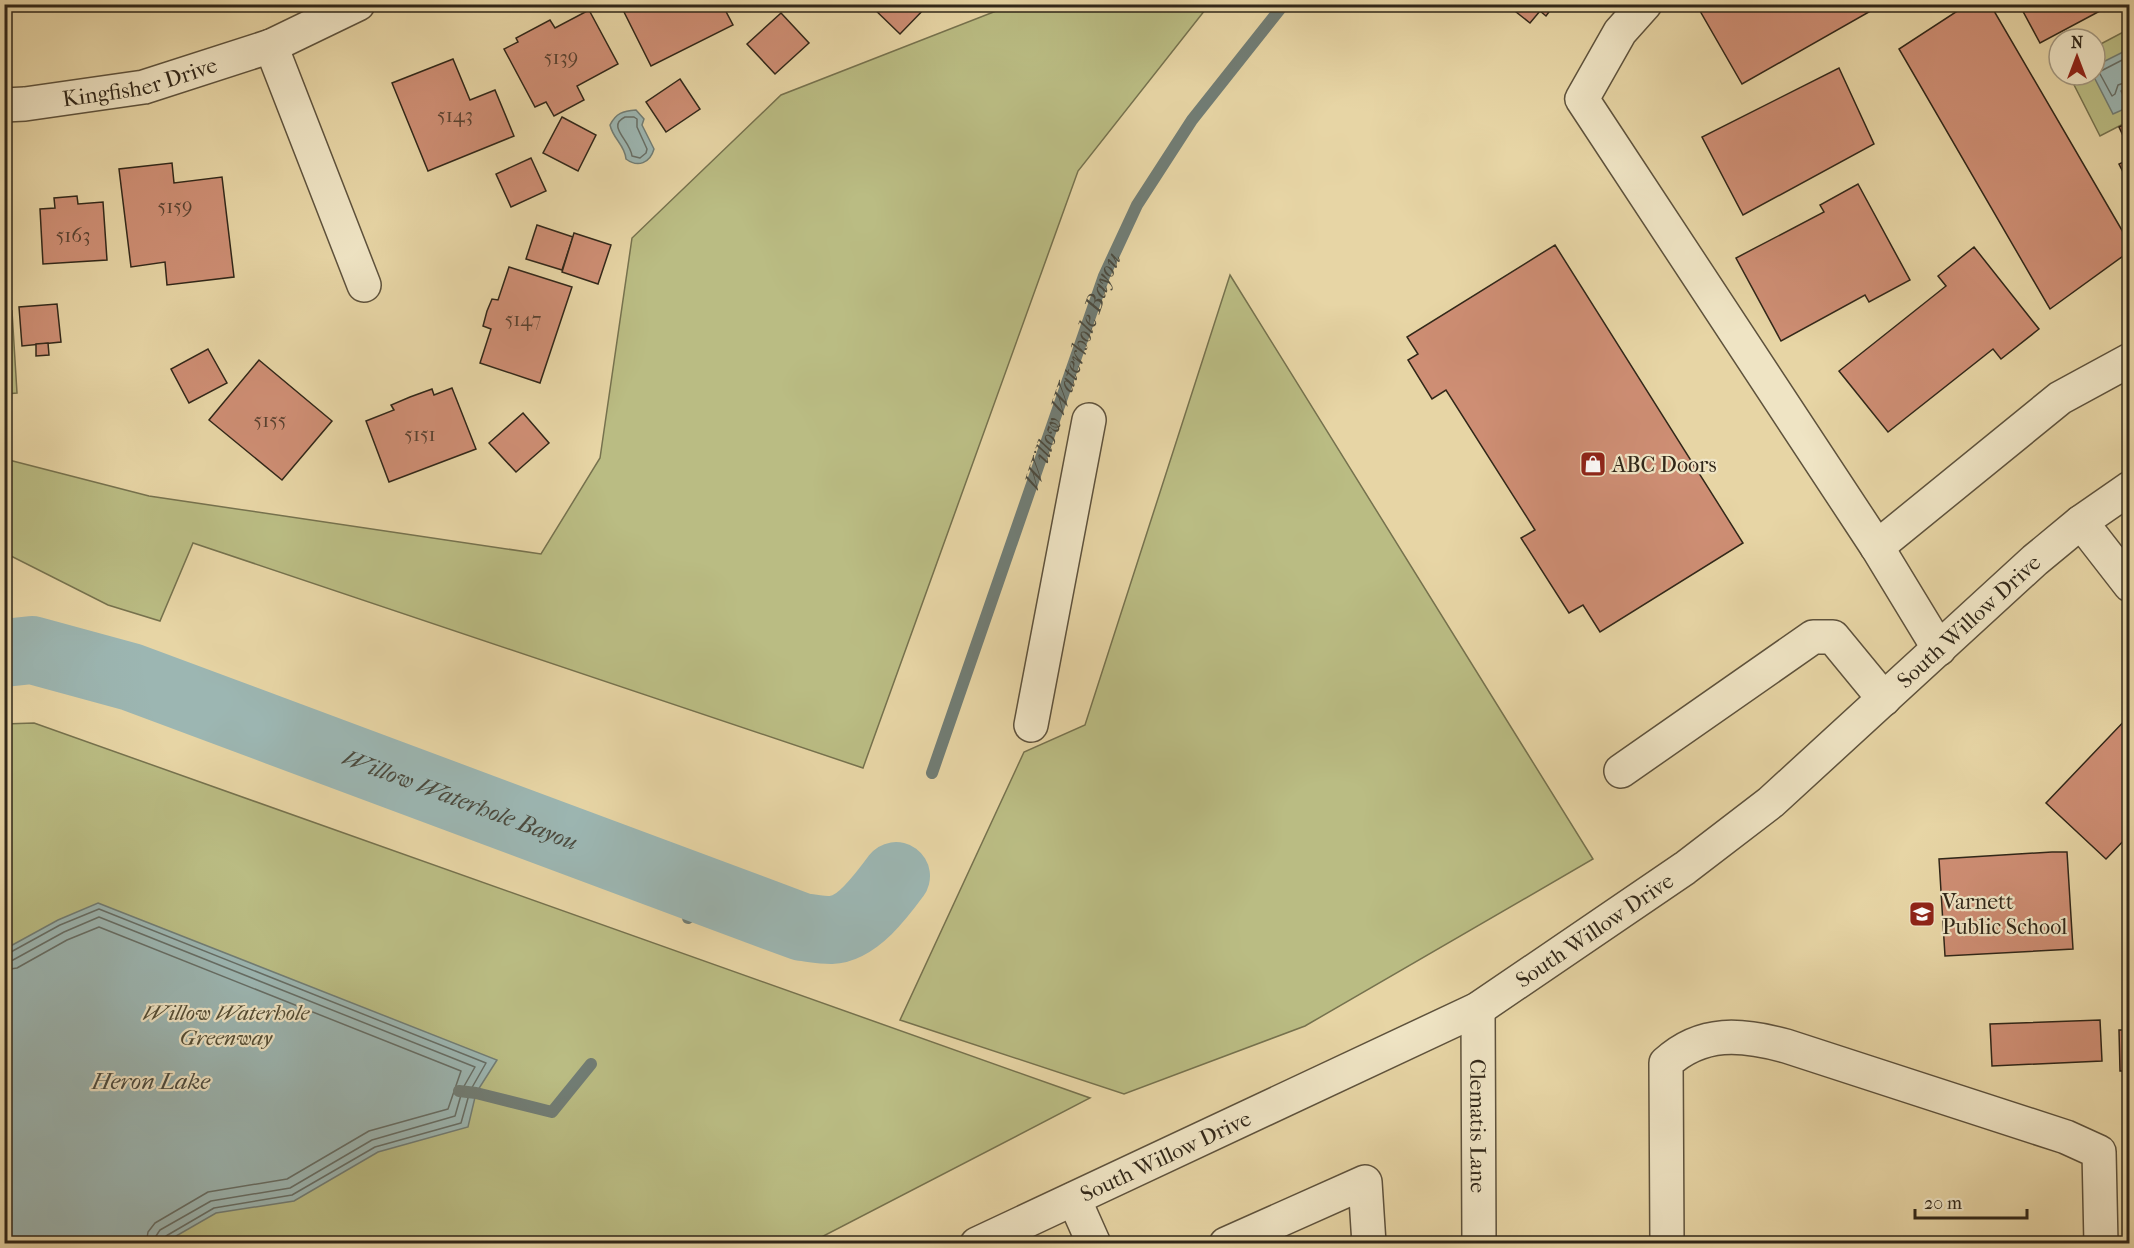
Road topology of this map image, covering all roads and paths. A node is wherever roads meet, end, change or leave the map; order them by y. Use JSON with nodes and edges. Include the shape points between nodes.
{"nodes":[{"id":1,"x":358,"y":4,"type":"edge"},
{"id":2,"x":1645,"y":4,"type":"edge"},
{"id":3,"x":271,"y":46,"type":"junction"},
{"id":4,"x":4,"y":105,"type":"edge"},
{"id":5,"x":364,"y":285,"type":"dead end"},
{"id":6,"x":2130,"y":360,"type":"edge"},
{"id":7,"x":1089,"y":420,"type":"dead end"},
{"id":8,"x":2130,"y":488,"type":"edge"},
{"id":9,"x":2081,"y":522,"type":"junction"},
{"id":10,"x":1877,"y":547,"type":"junction"},
{"id":11,"x":2130,"y":585,"type":"edge"},
{"id":12,"x":1939,"y":649,"type":"junction"},
{"id":13,"x":1884,"y":699,"type":"junction"},
{"id":14,"x":1031,"y":725,"type":"dead end"},
{"id":15,"x":1621,"y":771,"type":"dead end"},
{"id":16,"x":1478,"y":1009,"type":"junction"},
{"id":17,"x":1074,"y":1199,"type":"junction"},
{"id":18,"x":976,"y":1244,"type":"edge"},
{"id":19,"x":1094,"y":1244,"type":"edge"},
{"id":20,"x":1226,"y":1244,"type":"edge"},
{"id":21,"x":1369,"y":1244,"type":"edge"},
{"id":22,"x":1479,"y":1244,"type":"edge"},
{"id":23,"x":1667,"y":1244,"type":"edge"},
{"id":24,"x":2101,"y":1244,"type":"edge"}],
"edges":[{"from":1,"to":3,"type":"street","name":"Kingfisher Drive"},
{"from":2,"to":10,"type":"street","via":[[1620,32],[1582,99]]},
{"from":3,"to":4,"type":"street","name":"Kingfisher Drive","via":[[144,87]]},
{"from":3,"to":5,"type":"street"},
{"from":6,"to":10,"type":"street","via":[[2061,398]]},
{"from":7,"to":14,"type":"street"},
{"from":8,"to":9,"type":"street","name":"South Willow Drive"},
{"from":9,"to":11,"type":"street"},
{"from":9,"to":12,"type":"street","name":"South Willow Drive"},
{"from":10,"to":12,"type":"street"},
{"from":12,"to":13,"type":"street","name":"South Willow Drive"},
{"from":13,"to":15,"type":"street","via":[[1833,637],[1814,637]]},
{"from":13,"to":16,"type":"street","name":"South Willow Drive","via":[[1771,802],[1719,842]]},
{"from":16,"to":17,"type":"street","name":"South Willow Drive"},
{"from":16,"to":22,"type":"street","name":"Clematis Lane"},
{"from":17,"to":18,"type":"street","name":"South Willow Drive"},
{"from":17,"to":19,"type":"street"},
{"from":20,"to":21,"type":"street","via":[[1365,1182]]},
{"from":23,"to":24,"type":"street","via":[[1666,1063],[1679,1051],[1700,1041],[1723,1037],[1757,1038],[1786,1046],[2066,1137],[2099,1152]]}]}
